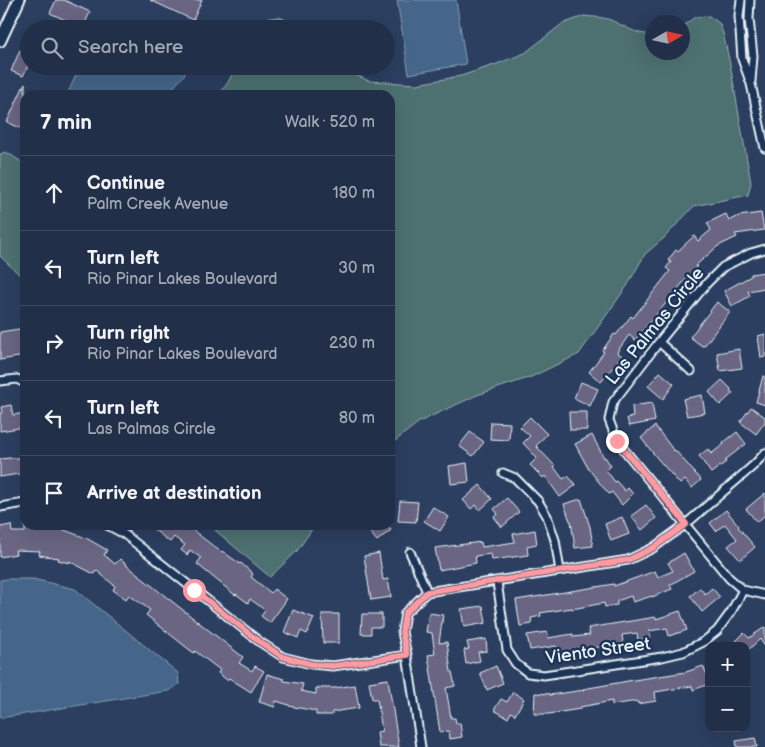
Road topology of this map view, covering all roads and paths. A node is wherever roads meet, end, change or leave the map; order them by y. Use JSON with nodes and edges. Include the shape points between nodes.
{"nodes":[{"id":1,"x":19,"y":0,"type":"edge"},
{"id":2,"x":741,"y":0,"type":"edge"},
{"id":3,"x":750,"y":0,"type":"edge"},
{"id":4,"x":0,"y":41,"type":"edge"},
{"id":5,"x":751,"y":84,"type":"junction"},
{"id":6,"x":765,"y":148,"type":"edge"},
{"id":7,"x":765,"y":250,"type":"edge"},
{"id":8,"x":659,"y":342,"type":"junction"},
{"id":9,"x":691,"y":371,"type":"dead end"},
{"id":10,"x":20,"y":380,"type":"edge"},
{"id":11,"x":0,"y":381,"type":"edge"},
{"id":12,"x":765,"y":453,"type":"edge"},
{"id":13,"x":503,"y":474,"type":"dead end"},
{"id":14,"x":20,"y":505,"type":"edge"},
{"id":15,"x":0,"y":507,"type":"edge"},
{"id":16,"x":686,"y":524,"type":"junction"},
{"id":17,"x":117,"y":530,"type":"edge"},
{"id":18,"x":410,"y":552,"type":"dead end"},
{"id":19,"x":560,"y":571,"type":"junction"},
{"id":20,"x":497,"y":582,"type":"junction"},
{"id":21,"x":743,"y":590,"type":"junction"},
{"id":22,"x":427,"y":592,"type":"junction"},
{"id":23,"x":765,"y":595,"type":"edge"},
{"id":24,"x":407,"y":655,"type":"junction"},
{"id":25,"x":421,"y":747,"type":"edge"}],
"edges":[{"from":1,"to":4,"type":"street"},
{"from":2,"to":5,"type":"street","via":[[742,59]]},
{"from":3,"to":5,"type":"street"},
{"from":5,"to":6,"type":"street"},
{"from":7,"to":8,"type":"street","name":"Las Palmas Circle","via":[[751,252],[723,267]]},
{"from":8,"to":9,"type":"street"},
{"from":8,"to":16,"type":"street","name":"Las Palmas Circle","via":[[613,402],[610,420],[617,441]]},
{"from":10,"to":11,"type":"street"},
{"from":12,"to":16,"type":"street"},
{"from":13,"to":19,"type":"street","via":[[515,478],[538,501],[547,516]]},
{"from":14,"to":15,"type":"street"},
{"from":16,"to":19,"type":"street","via":[[653,548],[628,560]]},
{"from":16,"to":21,"type":"street","name":"Las Palmas Circle","via":[[729,578]]},
{"from":17,"to":24,"type":"street","via":[[283,657],[333,666]]},
{"from":18,"to":22,"type":"street"},
{"from":19,"to":20,"type":"street"},
{"from":20,"to":21,"type":"street","name":"Viento Street","via":[[507,650],[516,664],[528,673],[544,676],[684,652],[717,631]]},
{"from":20,"to":22,"type":"street"},
{"from":21,"to":23,"type":"street"},
{"from":22,"to":24,"type":"street","via":[[405,613],[402,632]]},
{"from":24,"to":25,"type":"street"}]}
